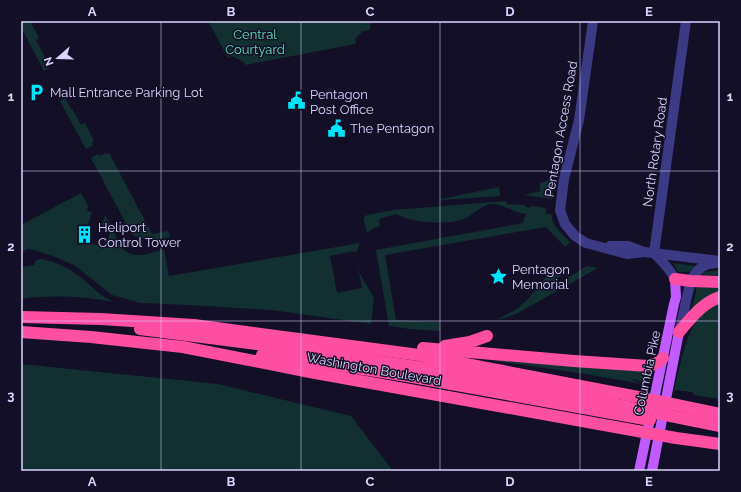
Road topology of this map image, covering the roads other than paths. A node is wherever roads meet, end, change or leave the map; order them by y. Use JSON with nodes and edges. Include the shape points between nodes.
{"nodes":[{"id":1,"x":593,"y":21,"type":"edge"},
{"id":2,"x":686,"y":21,"type":"edge"},
{"id":3,"x":656,"y":236,"type":"junction"},
{"id":4,"x":649,"y":252,"type":"junction"},
{"id":5,"x":670,"y":255,"type":"junction"},
{"id":6,"x":720,"y":262,"type":"edge"},
{"id":7,"x":675,"y":279,"type":"junction"},
{"id":8,"x":691,"y":281,"type":"junction"},
{"id":9,"x":720,"y":282,"type":"edge"},
{"id":10,"x":720,"y":297,"type":"edge"},
{"id":11,"x":21,"y":317,"type":"edge"},
{"id":12,"x":55,"y":319,"type":"junction"},
{"id":13,"x":21,"y":332,"type":"edge"},
{"id":14,"x":679,"y":332,"type":"junction"},
{"id":15,"x":487,"y":336,"type":"dead end"},
{"id":16,"x":347,"y":345,"type":"junction"},
{"id":17,"x":183,"y":347,"type":"junction"},
{"id":18,"x":425,"y":348,"type":"junction"},
{"id":19,"x":663,"y":358,"type":"junction"},
{"id":20,"x":720,"y":407,"type":"edge"},
{"id":21,"x":636,"y":408,"type":"junction"},
{"id":22,"x":720,"y":414,"type":"edge"},
{"id":23,"x":679,"y":416,"type":"junction"},
{"id":24,"x":720,"y":426,"type":"edge"},
{"id":25,"x":720,"y":432,"type":"edge"},
{"id":26,"x":720,"y":444,"type":"edge"},
{"id":27,"x":639,"y":471,"type":"edge"},
{"id":28,"x":652,"y":471,"type":"edge"}],
"edges":[{"from":1,"to":4,"type":"street","name":"Pentagon Access Road","via":[[579,120],[565,173],[560,210],[565,224],[575,236],[586,243],[599,246],[628,246]]},
{"from":2,"to":3,"type":"street","name":"North Rotary Road"},
{"from":3,"to":4,"type":"street","name":"North Rotary Road"},
{"from":3,"to":5,"type":"street"},
{"from":4,"to":5,"type":"street","name":"Pentagon Access Road"},
{"from":4,"to":7,"type":"street","via":[[662,261]]},
{"from":5,"to":6,"type":"street","name":"Pentagon Access Road"},
{"from":6,"to":8,"type":"street","name":"Pentagon Access Road","via":[[703,266]]},
{"from":7,"to":8,"type":"highway"},
{"from":7,"to":19,"type":"main road","name":"Columbia Pike","via":[[676,297]]},
{"from":8,"to":9,"type":"highway"},
{"from":8,"to":14,"type":"street","name":"Columbia Pike"},
{"from":10,"to":14,"type":"highway","via":[[693,315]]},
{"from":11,"to":12,"type":"highway","name":"Washington Boulevard"},
{"from":12,"to":16,"type":"highway","name":"Washington Boulevard","via":[[102,319],[194,325]]},
{"from":12,"to":21,"type":"highway","via":[[393,363]]},
{"from":13,"to":17,"type":"highway","name":"Washington Boulevard"},
{"from":14,"to":28,"type":"main road","name":"Columbia Pike"},
{"from":15,"to":18,"type":"highway","via":[[455,345]]},
{"from":16,"to":18,"type":"highway","via":[[390,344]]},
{"from":16,"to":21,"type":"highway","name":"Washington Boulevard","via":[[419,354]]},
{"from":17,"to":21,"type":"highway","via":[[232,350]]},
{"from":17,"to":26,"type":"highway","name":"Washington Boulevard","via":[[310,372]]},
{"from":18,"to":19,"type":"highway","via":[[648,366]]},
{"from":19,"to":27,"type":"main road","name":"Columbia Pike"},
{"from":20,"to":23,"type":"highway"},
{"from":21,"to":23,"type":"highway","name":"Washington Boulevard"},
{"from":21,"to":23,"type":"highway"},
{"from":22,"to":23,"type":"highway","name":"Washington Boulevard"},
{"from":23,"to":24,"type":"highway"},
{"from":23,"to":25,"type":"highway"}]}
